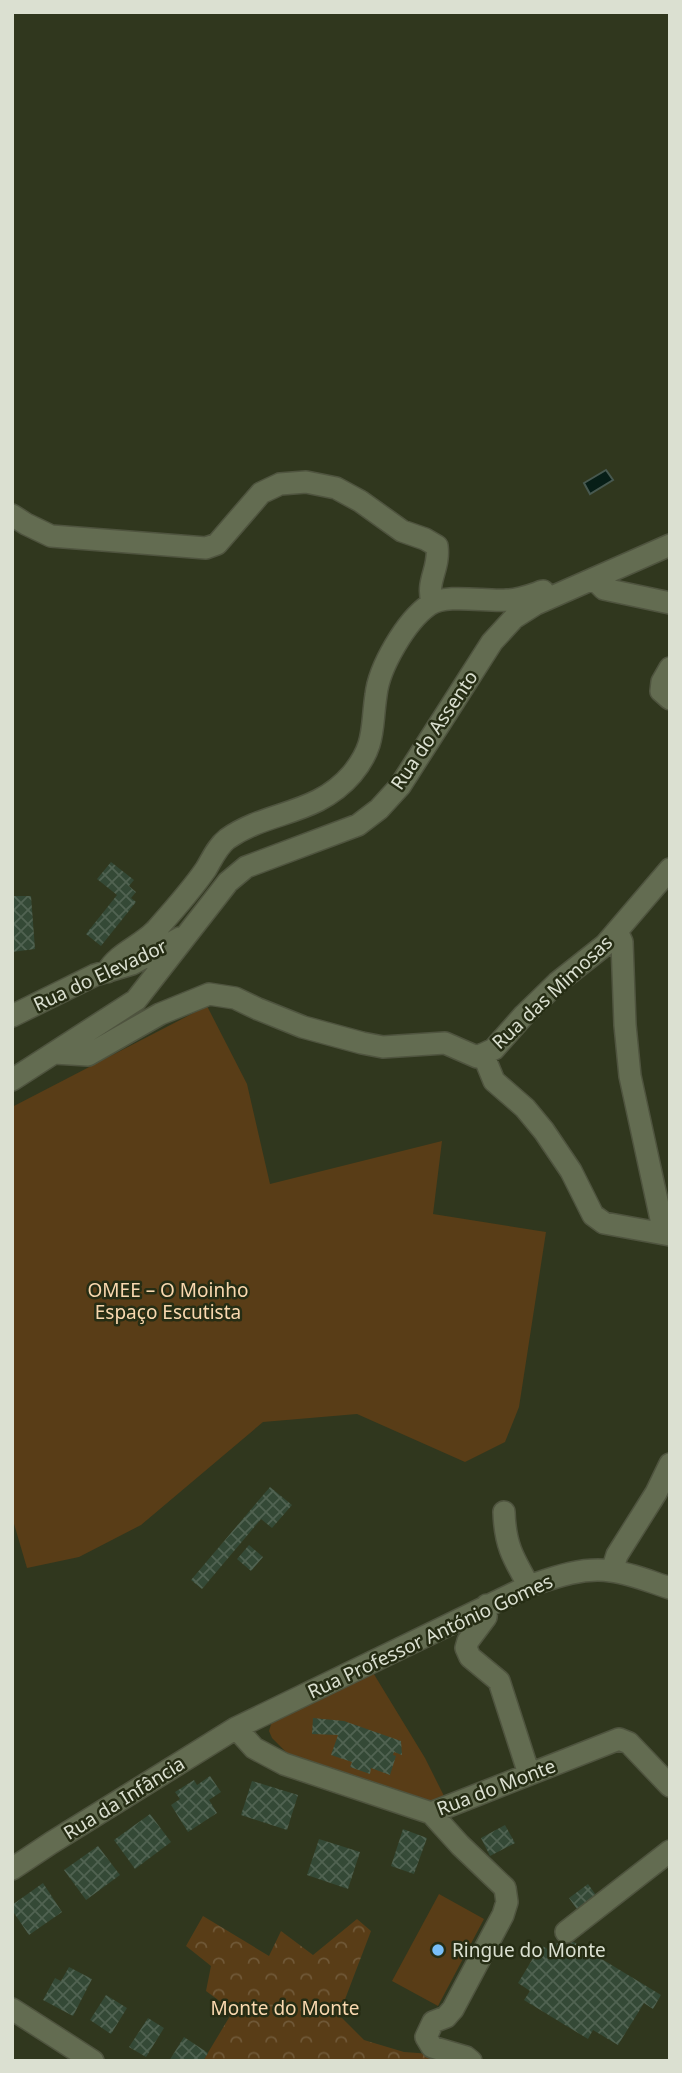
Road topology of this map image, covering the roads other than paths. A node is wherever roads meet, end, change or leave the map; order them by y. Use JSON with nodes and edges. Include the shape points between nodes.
{"nodes":[{"id":1,"x":12,"y":515,"type":"edge"},
{"id":2,"x":670,"y":545,"type":"edge"},
{"id":3,"x":589,"y":580,"type":"junction"},
{"id":4,"x":432,"y":603,"type":"junction"},
{"id":5,"x":670,"y":603,"type":"edge"},
{"id":6,"x":670,"y":668,"type":"edge"},
{"id":7,"x":670,"y":699,"type":"edge"},
{"id":8,"x":670,"y":869,"type":"edge"},
{"id":9,"x":617,"y":931,"type":"junction"},
{"id":10,"x":188,"y":933,"type":"junction"},
{"id":11,"x":107,"y":972,"type":"junction"},
{"id":12,"x":12,"y":1016,"type":"edge"},
{"id":13,"x":54,"y":1053,"type":"junction"},
{"id":14,"x":482,"y":1054,"type":"junction"},
{"id":15,"x":12,"y":1080,"type":"edge"},
{"id":16,"x":667,"y":1234,"type":"edge"},
{"id":17,"x":670,"y":1464,"type":"edge"},
{"id":18,"x":504,"y":1512,"type":"dead end"},
{"id":19,"x":612,"y":1571,"type":"junction"},
{"id":20,"x":529,"y":1586,"type":"junction"},
{"id":21,"x":670,"y":1588,"type":"edge"},
{"id":22,"x":488,"y":1605,"type":"junction"},
{"id":23,"x":236,"y":1728,"type":"junction"},
{"id":24,"x":529,"y":1774,"type":"junction"},
{"id":25,"x":670,"y":1786,"type":"edge"},
{"id":26,"x":431,"y":1813,"type":"junction"},
{"id":27,"x":670,"y":1851,"type":"edge"},
{"id":28,"x":12,"y":1869,"type":"edge"},
{"id":29,"x":566,"y":1932,"type":"dead end"},
{"id":30,"x":12,"y":2009,"type":"edge"},
{"id":31,"x":93,"y":2061,"type":"edge"},
{"id":32,"x":471,"y":2061,"type":"edge"}],
"edges":[{"from":1,"to":4,"type":"street","via":[[51,536],[206,548],[217,544],[261,493],[280,484],[306,482],[336,488],[402,531],[437,547],[429,589]]},
{"from":2,"to":3,"type":"street","name":"Rua do Assento"},
{"from":3,"to":4,"type":"street","via":[[570,580],[506,600],[462,598]]},
{"from":3,"to":5,"type":"street","via":[[604,589]]},
{"from":3,"to":10,"type":"street","name":"Rua do Assento","via":[[514,618],[492,642],[400,786],[379,809],[358,825],[246,867],[228,882]]},
{"from":4,"to":11,"type":"street","via":[[417,614],[383,668],[371,744],[353,772],[319,802],[225,840],[154,931],[114,961]]},
{"from":6,"to":7,"type":"street","via":[[661,691]]},
{"from":8,"to":9,"type":"street","name":"Rua das Mimosas"},
{"from":9,"to":14,"type":"street","name":"Rua das Mimosas","via":[[557,982],[494,1049]]},
{"from":9,"to":16,"type":"street","via":[[630,1076]]},
{"from":10,"to":11,"type":"street","name":"Rua do Elevador","via":[[132,964]]},
{"from":10,"to":13,"type":"street","name":"Rua do Assento","via":[[136,1000]]},
{"from":11,"to":12,"type":"street","name":"Rua do Elevador"},
{"from":13,"to":14,"type":"street","name":"Rua das Mimosas","via":[[88,1055],[160,1014],[209,994],[235,998],[303,1027],[362,1044],[445,1043],[477,1057]]},
{"from":13,"to":15,"type":"street","name":"Rua do Assento"},
{"from":14,"to":16,"type":"street","via":[[494,1081],[544,1131],[593,1214],[604,1223]]},
{"from":17,"to":19,"type":"street"},
{"from":18,"to":20,"type":"street","via":[[510,1550]]},
{"from":19,"to":20,"type":"street","name":"Rua Professor António Gomes","via":[[584,1570]]},
{"from":19,"to":21,"type":"street","name":"Rua Professor António Gomes"},
{"from":20,"to":22,"type":"street","name":"Rua Professor António Gomes"},
{"from":22,"to":23,"type":"street","name":"Rua Professor António Gomes"},
{"from":22,"to":24,"type":"street","via":[[466,1648],[470,1657],[499,1681]]},
{"from":23,"to":26,"type":"street","name":"Rua do Monte","via":[[254,1748],[284,1764]]},
{"from":23,"to":28,"type":"street","name":"Rua da Infância"},
{"from":24,"to":25,"type":"street","name":"Rua do Monte","via":[[619,1739],[629,1743]]},
{"from":24,"to":26,"type":"street","name":"Rua do Monte"},
{"from":26,"to":32,"type":"street","via":[[505,1888],[503,1915],[453,2009],[433,2022],[426,2037],[432,2046]]},
{"from":27,"to":29,"type":"street"},
{"from":30,"to":31,"type":"street"}]}
